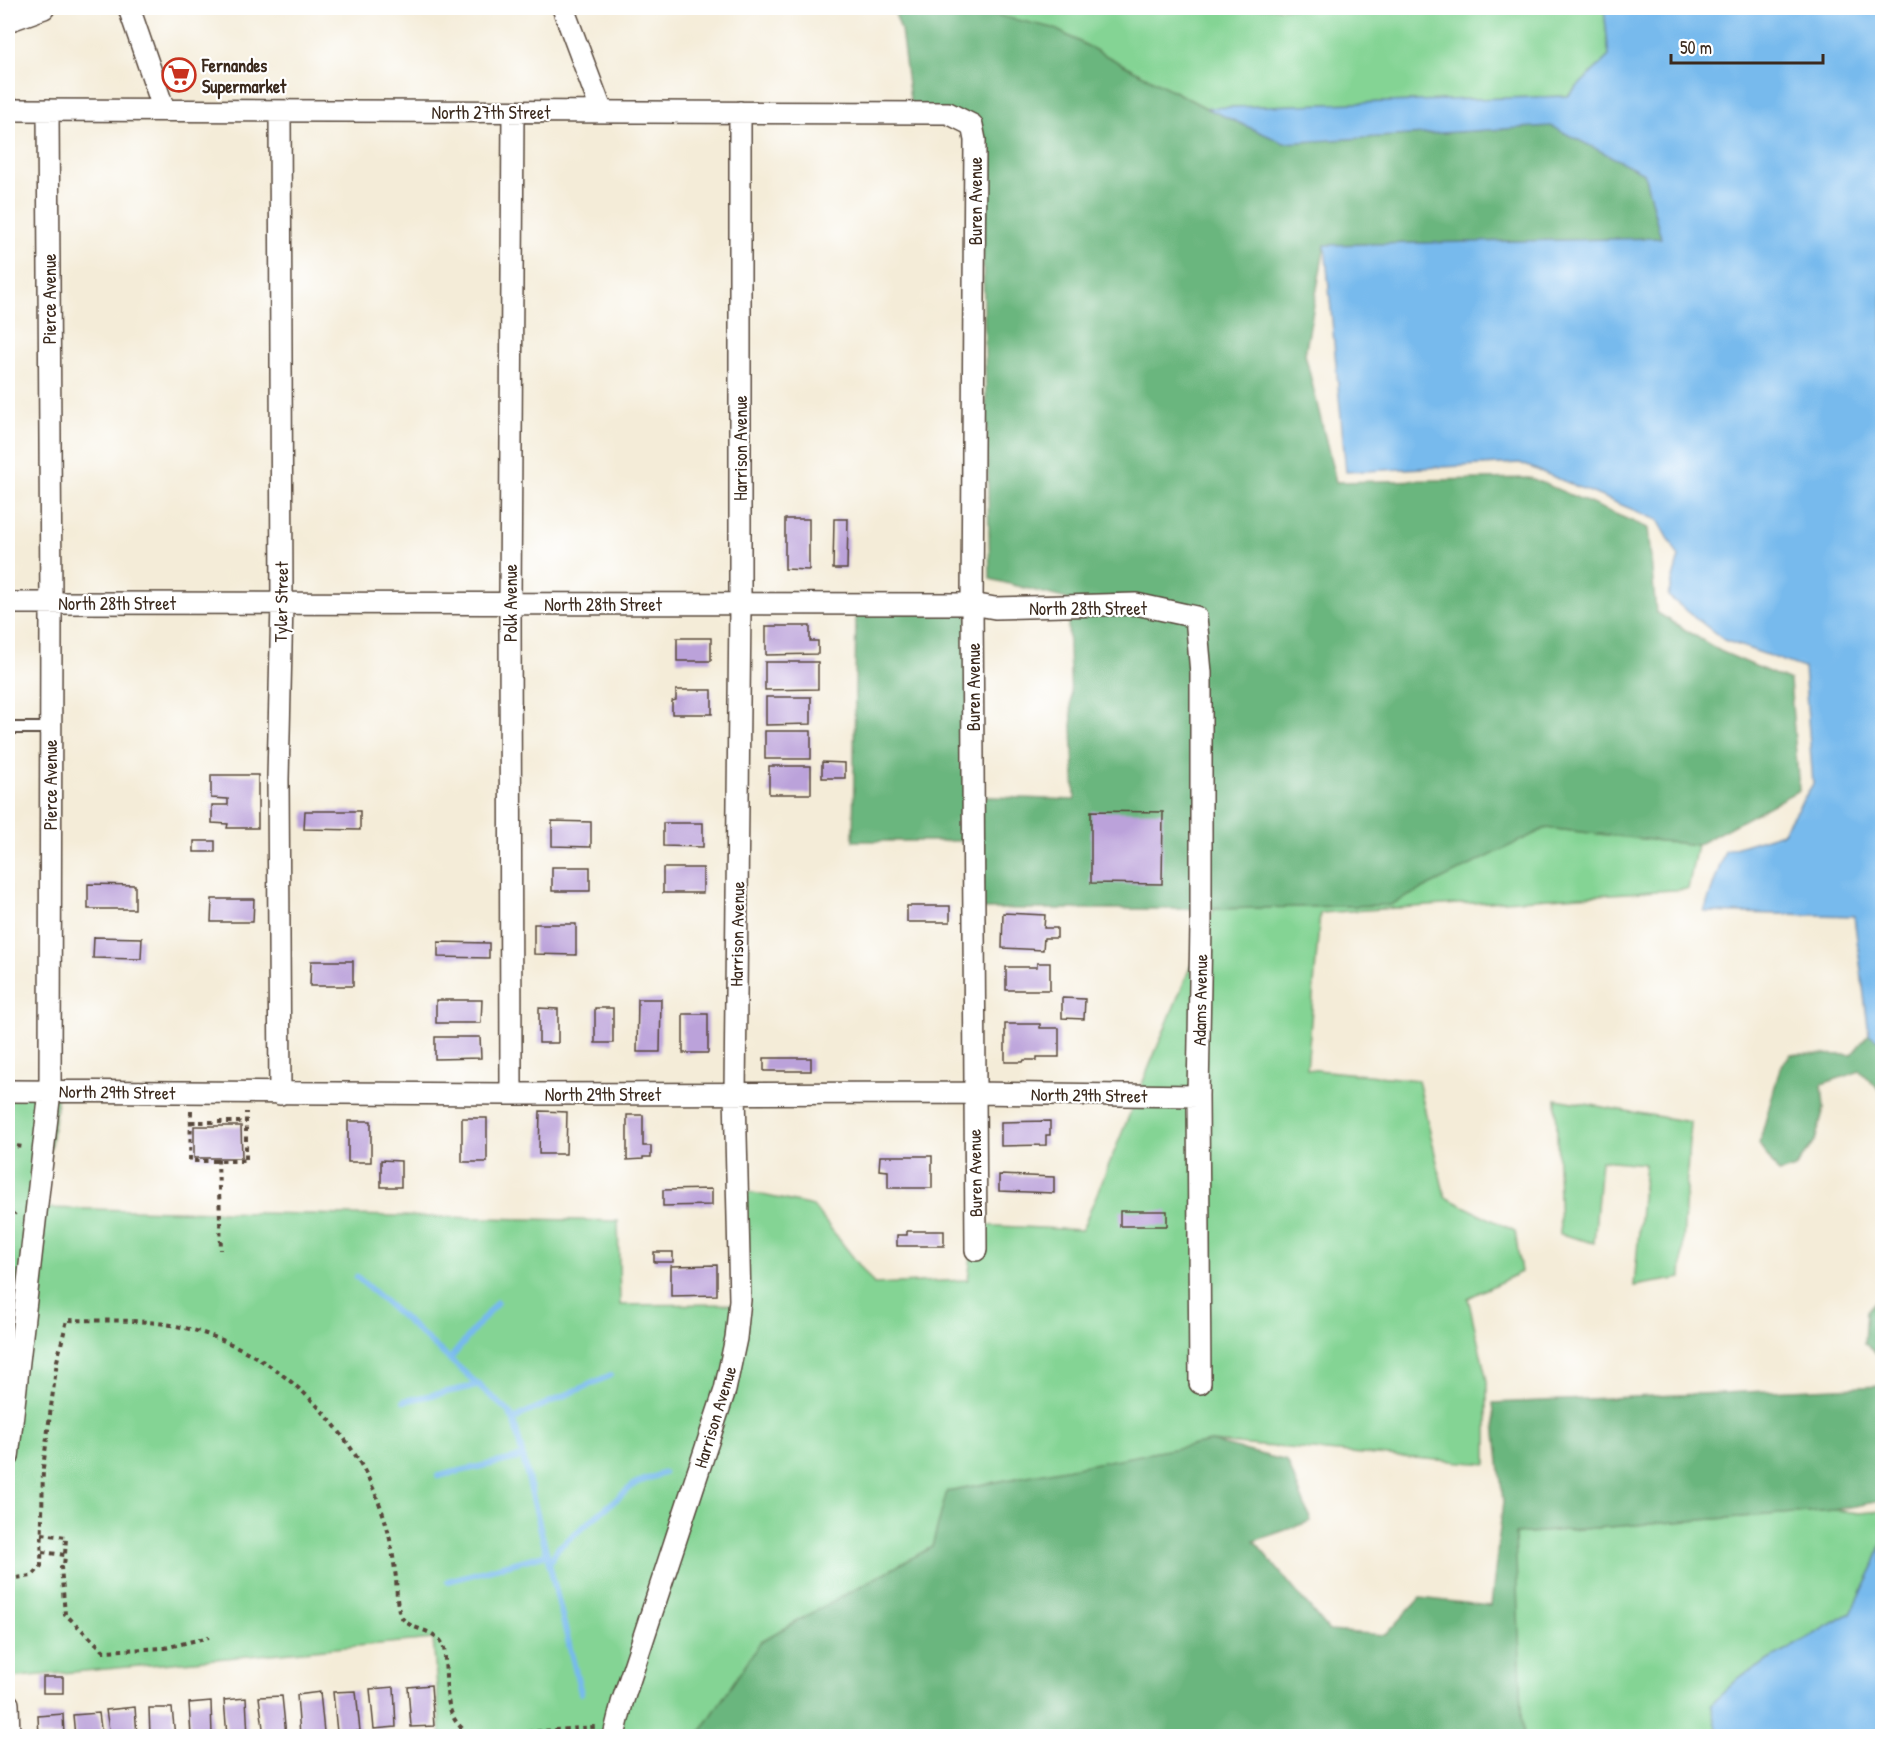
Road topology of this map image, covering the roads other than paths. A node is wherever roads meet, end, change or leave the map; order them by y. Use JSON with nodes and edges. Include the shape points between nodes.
{"nodes":[{"id":1,"x":44,"y":8,"type":"edge"},
{"id":2,"x":129,"y":8,"type":"edge"},
{"id":3,"x":564,"y":8,"type":"edge"},
{"id":4,"x":8,"y":21,"type":"edge"},
{"id":5,"x":8,"y":110,"type":"edge"},
{"id":6,"x":48,"y":110,"type":"junction"},
{"id":7,"x":164,"y":110,"type":"junction"},
{"id":8,"x":280,"y":111,"type":"junction"},
{"id":9,"x":513,"y":112,"type":"junction"},
{"id":10,"x":602,"y":112,"type":"junction"},
{"id":11,"x":740,"y":112,"type":"junction"},
{"id":12,"x":972,"y":125,"type":"joint"},
{"id":13,"x":282,"y":602,"type":"junction"},
{"id":14,"x":8,"y":603,"type":"edge"},
{"id":15,"x":510,"y":603,"type":"junction"},
{"id":16,"x":51,"y":604,"type":"junction"},
{"id":17,"x":740,"y":604,"type":"junction"},
{"id":18,"x":972,"y":604,"type":"junction"},
{"id":19,"x":1196,"y":617,"type":"joint"},
{"id":20,"x":8,"y":728,"type":"edge"},
{"id":21,"x":51,"y":728,"type":"junction"},
{"id":22,"x":8,"y":1091,"type":"edge"},
{"id":23,"x":50,"y":1091,"type":"junction"},
{"id":24,"x":272,"y":1093,"type":"junction"},
{"id":25,"x":974,"y":1093,"type":"junction"},
{"id":26,"x":511,"y":1094,"type":"junction"},
{"id":27,"x":735,"y":1095,"type":"junction"},
{"id":28,"x":1198,"y":1096,"type":"junction"},
{"id":29,"x":976,"y":1250,"type":"dead end"},
{"id":30,"x":1200,"y":1383,"type":"dead end"},
{"id":31,"x":8,"y":1456,"type":"edge"},
{"id":32,"x":8,"y":1704,"type":"edge"},
{"id":33,"x":606,"y":1731,"type":"edge"},
{"id":34,"x":9,"y":1737,"type":"edge"}],
"edges":[{"from":1,"to":4,"type":"street"},
{"from":2,"to":7,"type":"street"},
{"from":3,"to":10,"type":"street"},
{"from":5,"to":6,"type":"street","name":"North 27th Street"},
{"from":6,"to":7,"type":"street","name":"North 27th Street"},
{"from":6,"to":16,"type":"street","name":"Pierce Avenue"},
{"from":7,"to":8,"type":"street","name":"North 27th Street"},
{"from":8,"to":9,"type":"street","name":"North 27th Street"},
{"from":8,"to":13,"type":"street","name":"Tyler Street"},
{"from":9,"to":10,"type":"street","name":"North 27th Street"},
{"from":9,"to":15,"type":"street","name":"Polk Avenue"},
{"from":10,"to":11,"type":"street","name":"North 27th Street"},
{"from":11,"to":12,"type":"street","name":"North 27th Street","via":[[948,113]]},
{"from":11,"to":17,"type":"street","name":"Harrison Avenue"},
{"from":12,"to":18,"type":"street","name":"Buren Avenue"},
{"from":13,"to":15,"type":"street","name":"North 28th Street"},
{"from":13,"to":16,"type":"street","name":"North 28th Street"},
{"from":13,"to":24,"type":"street","name":"Tyler Street"},
{"from":14,"to":16,"type":"street","name":"North 28th Street"},
{"from":15,"to":17,"type":"street","name":"North 28th Street"},
{"from":15,"to":26,"type":"street","name":"Polk Avenue"},
{"from":16,"to":21,"type":"street","name":"Pierce Avenue"},
{"from":17,"to":18,"type":"street","name":"North 28th Street"},
{"from":17,"to":27,"type":"street","name":"Harrison Avenue"},
{"from":18,"to":19,"type":"street","name":"North 28th Street","via":[[995,608],[1136,604]]},
{"from":18,"to":25,"type":"street","name":"Buren Avenue"},
{"from":19,"to":28,"type":"street","name":"Adams Avenue","via":[[1202,674]]},
{"from":20,"to":21,"type":"lane"},
{"from":21,"to":23,"type":"street","name":"Pierce Avenue"},
{"from":22,"to":23,"type":"street","name":"North 29th Street"},
{"from":23,"to":24,"type":"street","name":"North 29th Street"},
{"from":23,"to":31,"type":"street","name":"Pierce Avenue"},
{"from":24,"to":26,"type":"street","name":"North 29th Street"},
{"from":25,"to":27,"type":"street","name":"North 29th Street"},
{"from":25,"to":28,"type":"street","name":"North 29th Street"},
{"from":25,"to":29,"type":"street","name":"Buren Avenue"},
{"from":26,"to":27,"type":"street","name":"North 29th Street"},
{"from":27,"to":33,"type":"street","name":"Harrison Avenue","via":[[740,1300],[736,1338],[725,1390],[622,1703]]},
{"from":28,"to":30,"type":"street","name":"Adams Avenue"},
{"from":32,"to":34,"type":"street"}]}
